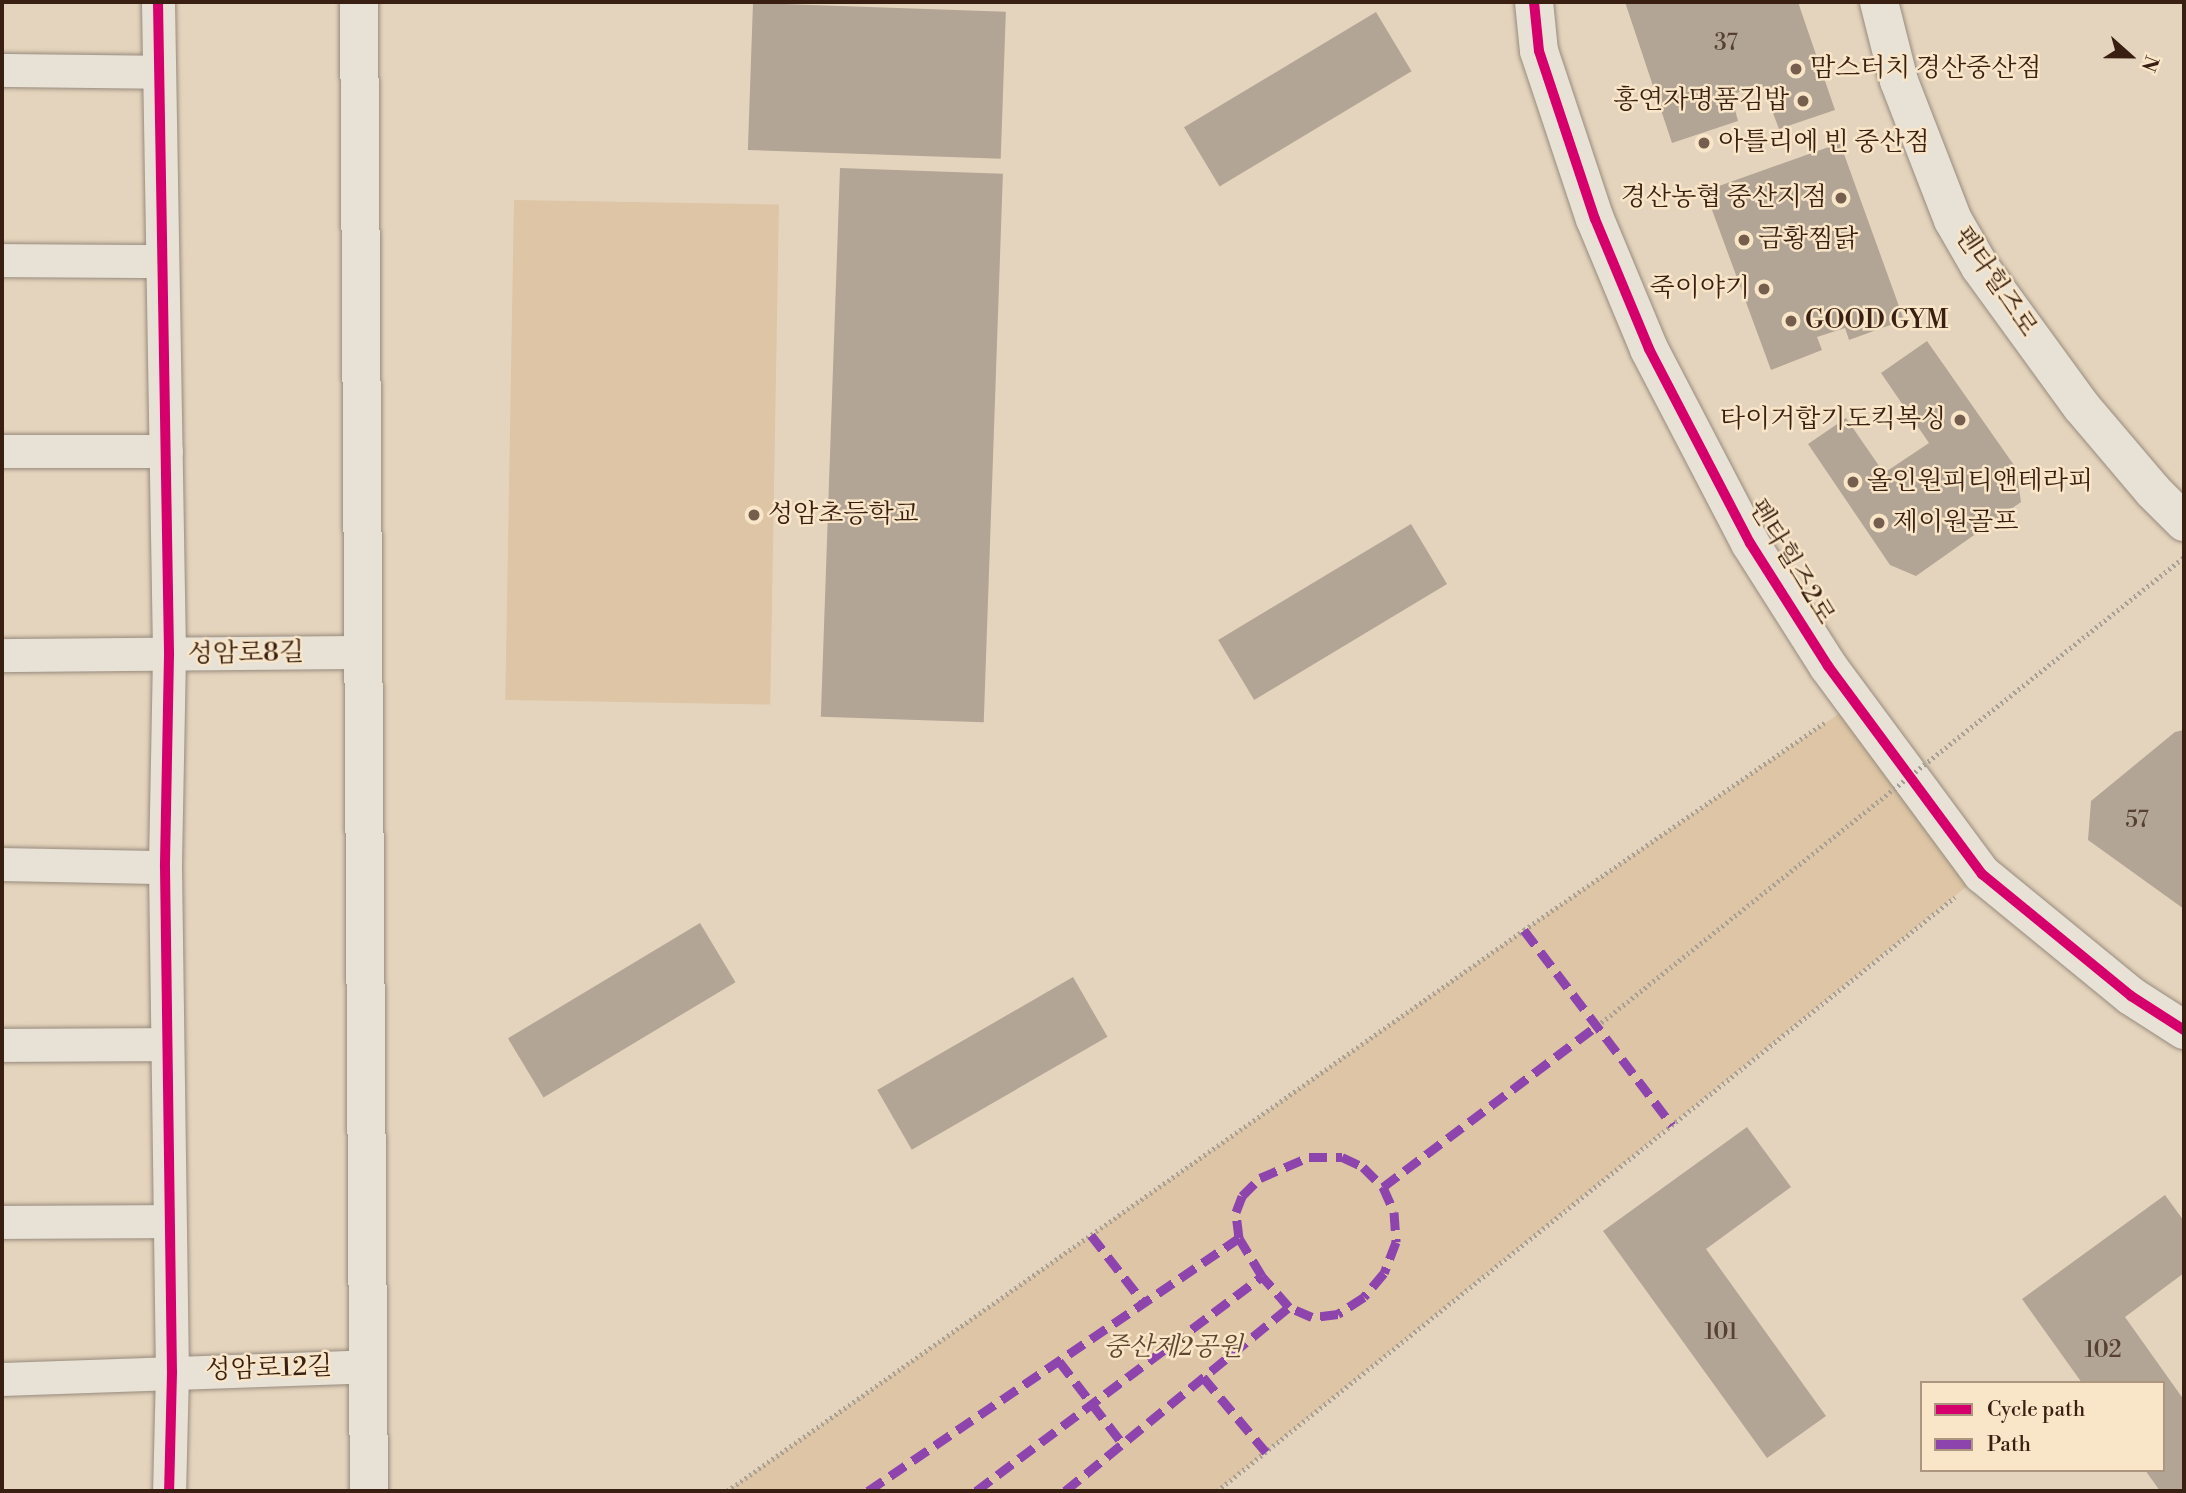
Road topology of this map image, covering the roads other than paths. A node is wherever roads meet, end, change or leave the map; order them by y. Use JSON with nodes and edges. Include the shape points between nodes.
{"nodes":[{"id":1,"x":158,"y":2,"type":"edge"},
{"id":2,"x":359,"y":2,"type":"edge"},
{"id":3,"x":1534,"y":2,"type":"edge"},
{"id":4,"x":1879,"y":2,"type":"edge"},
{"id":5,"x":2,"y":70,"type":"edge"},
{"id":6,"x":159,"y":72,"type":"junction"},
{"id":7,"x":2,"y":260,"type":"edge"},
{"id":8,"x":162,"y":261,"type":"junction"},
{"id":9,"x":2,"y":451,"type":"edge"},
{"id":10,"x":166,"y":451,"type":"junction"},
{"id":11,"x":2184,"y":522,"type":"edge"},
{"id":12,"x":364,"y":652,"type":"junction"},
{"id":13,"x":2,"y":655,"type":"edge"},
{"id":14,"x":169,"y":655,"type":"junction"},
{"id":15,"x":2,"y":864,"type":"edge"},
{"id":16,"x":165,"y":867,"type":"junction"},
{"id":17,"x":2184,"y":1030,"type":"edge"},
{"id":18,"x":166,"y":1044,"type":"junction"},
{"id":19,"x":2,"y":1045,"type":"edge"},
{"id":20,"x":168,"y":1221,"type":"junction"},
{"id":21,"x":2,"y":1223,"type":"edge"},
{"id":22,"x":368,"y":1366,"type":"junction"},
{"id":23,"x":172,"y":1372,"type":"junction"},
{"id":24,"x":2,"y":1379,"type":"edge"},
{"id":25,"x":169,"y":1491,"type":"edge"},
{"id":26,"x":369,"y":1491,"type":"edge"}],
"edges":[{"from":1,"to":6,"type":"street"},
{"from":2,"to":12,"type":"street"},
{"from":3,"to":17,"type":"street","name":"펜타힐즈2로","via":[[1539,51],[1595,219],[1649,349],[1750,543],[1853,704],[1982,874],[2131,996]]},
{"from":4,"to":11,"type":"street","name":"펜타힐즈로","via":[[1899,80],[1953,220],[1980,267],[2081,406]]},
{"from":5,"to":6,"type":"street"},
{"from":6,"to":8,"type":"street"},
{"from":7,"to":8,"type":"street"},
{"from":8,"to":10,"type":"street"},
{"from":9,"to":10,"type":"street"},
{"from":10,"to":14,"type":"street"},
{"from":12,"to":14,"type":"street","name":"성암로8길"},
{"from":12,"to":22,"type":"street"},
{"from":13,"to":14,"type":"street","name":"성암로8길"},
{"from":14,"to":16,"type":"street"},
{"from":15,"to":16,"type":"street"},
{"from":16,"to":18,"type":"street"},
{"from":18,"to":19,"type":"street"},
{"from":18,"to":20,"type":"street"},
{"from":20,"to":21,"type":"street"},
{"from":20,"to":23,"type":"street"},
{"from":22,"to":23,"type":"street","name":"성암로12길"},
{"from":22,"to":26,"type":"street"},
{"from":23,"to":24,"type":"street","name":"성암로12길"},
{"from":23,"to":25,"type":"street"}]}
